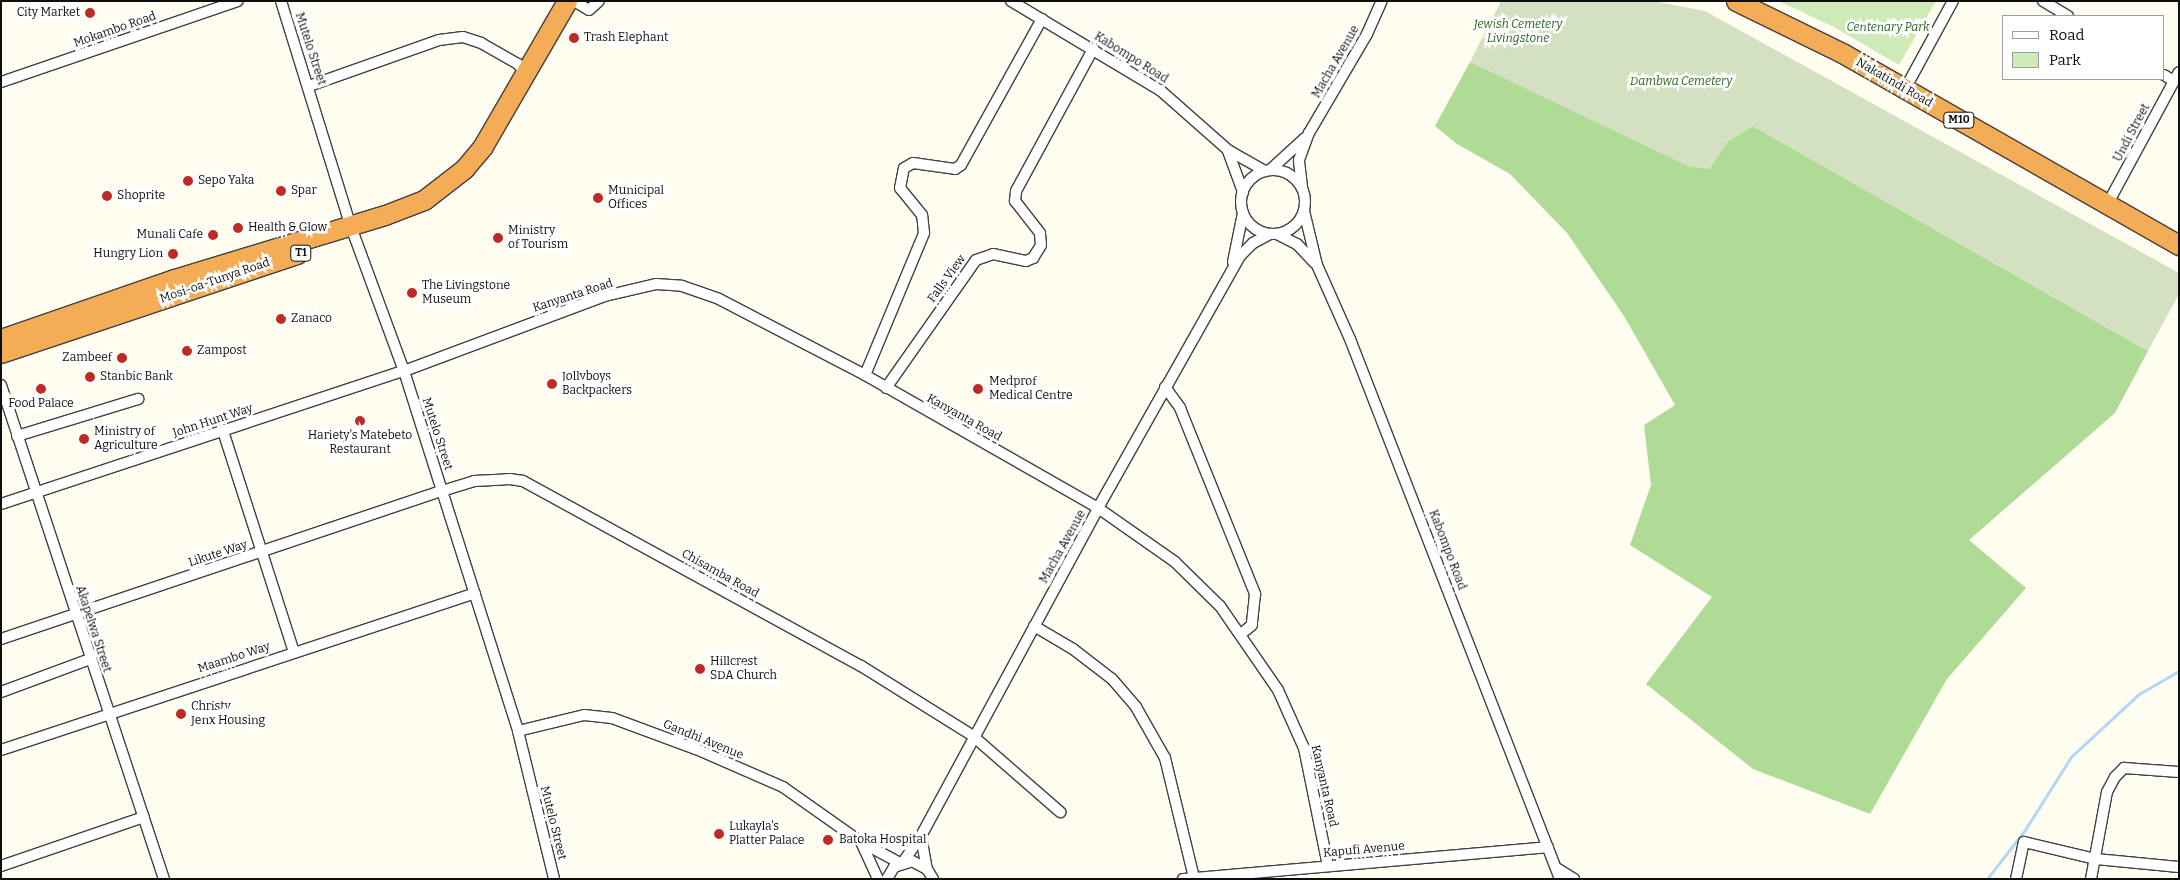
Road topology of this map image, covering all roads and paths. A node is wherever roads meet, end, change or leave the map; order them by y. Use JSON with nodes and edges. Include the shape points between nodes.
{"nodes":[{"id":1,"x":237,"y":1,"type":"edge"},
{"id":2,"x":282,"y":1,"type":"edge"},
{"id":3,"x":568,"y":1,"type":"edge"},
{"id":4,"x":574,"y":1,"type":"edge"},
{"id":5,"x":598,"y":1,"type":"edge"},
{"id":6,"x":1011,"y":1,"type":"edge"},
{"id":7,"x":1382,"y":1,"type":"edge"},
{"id":8,"x":1736,"y":1,"type":"edge"},
{"id":9,"x":1953,"y":1,"type":"edge"},
{"id":10,"x":2043,"y":1,"type":"edge"},
{"id":11,"x":2066,"y":15,"type":"edge"},
{"id":12,"x":1042,"y":19,"type":"junction"},
{"id":13,"x":1093,"y":49,"type":"junction"},
{"id":14,"x":530,"y":65,"type":"junction"},
{"id":15,"x":2176,"y":76,"type":"edge"},
{"id":16,"x":1,"y":82,"type":"edge"},
{"id":17,"x":309,"y":86,"type":"junction"},
{"id":18,"x":1905,"y":89,"type":"junction"},
{"id":19,"x":1309,"y":133,"type":"junction"},
{"id":20,"x":1228,"y":150,"type":"junction"},
{"id":21,"x":1267,"y":170,"type":"junction"},
{"id":22,"x":1302,"y":186,"type":"junction"},
{"id":23,"x":1242,"y":192,"type":"junction"},
{"id":24,"x":2107,"y":205,"type":"junction"},
{"id":25,"x":1304,"y":211,"type":"junction"},
{"id":26,"x":1243,"y":213,"type":"junction"},
{"id":27,"x":352,"y":231,"type":"junction"},
{"id":28,"x":1274,"y":234,"type":"junction"},
{"id":29,"x":2179,"y":245,"type":"edge"},
{"id":30,"x":1316,"y":265,"type":"junction"},
{"id":31,"x":1230,"y":273,"type":"junction"},
{"id":32,"x":1,"y":339,"type":"edge"},
{"id":33,"x":1,"y":353,"type":"edge"},
{"id":34,"x":404,"y":371,"type":"junction"},
{"id":35,"x":865,"y":375,"type":"junction"},
{"id":36,"x":1,"y":385,"type":"edge"},
{"id":37,"x":1165,"y":387,"type":"junction"},
{"id":38,"x":886,"y":388,"type":"junction"},
{"id":39,"x":138,"y":399,"type":"dead end"},
{"id":40,"x":223,"y":431,"type":"junction"},
{"id":41,"x":17,"y":436,"type":"junction"},
{"id":42,"x":442,"y":491,"type":"junction"},
{"id":43,"x":35,"y":492,"type":"junction"},
{"id":44,"x":1,"y":504,"type":"edge"},
{"id":45,"x":1098,"y":508,"type":"junction"},
{"id":46,"x":262,"y":553,"type":"junction"},
{"id":47,"x":475,"y":594,"type":"junction"},
{"id":48,"x":75,"y":612,"type":"junction"},
{"id":49,"x":1034,"y":626,"type":"junction"},
{"id":50,"x":1241,"y":634,"type":"junction"},
{"id":51,"x":1,"y":638,"type":"edge"},
{"id":52,"x":294,"y":652,"type":"junction"},
{"id":53,"x":90,"y":660,"type":"junction"},
{"id":54,"x":1,"y":692,"type":"edge"},
{"id":55,"x":108,"y":714,"type":"junction"},
{"id":56,"x":518,"y":731,"type":"junction"},
{"id":57,"x":973,"y":736,"type":"junction"},
{"id":58,"x":1,"y":750,"type":"edge"},
{"id":59,"x":2179,"y":772,"type":"edge"},
{"id":60,"x":1060,"y":812,"type":"dead end"},
{"id":61,"x":144,"y":817,"type":"junction"},
{"id":62,"x":921,"y":836,"type":"junction"},
{"id":63,"x":861,"y":842,"type":"junction"},
{"id":64,"x":1548,"y":847,"type":"junction"},
{"id":65,"x":2096,"y":859,"type":"junction"},
{"id":66,"x":902,"y":863,"type":"junction"},
{"id":67,"x":1,"y":866,"type":"edge"},
{"id":68,"x":1328,"y":866,"type":"junction"},
{"id":69,"x":2179,"y":867,"type":"edge"},
{"id":70,"x":927,"y":869,"type":"junction"},
{"id":71,"x":1559,"y":874,"type":"edge"},
{"id":72,"x":1194,"y":878,"type":"edge"},
{"id":73,"x":164,"y":879,"type":"edge"},
{"id":74,"x":554,"y":879,"type":"edge"},
{"id":75,"x":878,"y":879,"type":"edge"},
{"id":76,"x":887,"y":879,"type":"edge"},
{"id":77,"x":933,"y":879,"type":"edge"},
{"id":78,"x":1183,"y":879,"type":"edge"},
{"id":79,"x":1574,"y":879,"type":"edge"},
{"id":80,"x":2016,"y":879,"type":"edge"},
{"id":81,"x":2092,"y":879,"type":"edge"}],
"edges":[{"from":1,"to":16,"type":"street","name":"Mokambo Road"},
{"from":2,"to":17,"type":"street","name":"Mutelo Street"},
{"from":3,"to":14,"type":"highway","name":"Mosi-oa-Tunya Road","number":"T1"},
{"from":4,"to":5,"type":"street","via":[[589,10]]},
{"from":6,"to":12,"type":"street","name":"Kabompo Road"},
{"from":7,"to":19,"type":"street","name":"Macha Avenue","via":[[1367,34]]},
{"from":8,"to":18,"type":"highway","name":"Nakatindi Road","number":"M10"},
{"from":9,"to":18,"type":"street"},
{"from":10,"to":11,"type":"street"},
{"from":12,"to":13,"type":"street","name":"Kabompo Road"},
{"from":12,"to":35,"type":"street","via":[[961,165],[955,169],[912,163],[904,168],[900,188],[922,215],[924,233]]},
{"from":13,"to":20,"type":"street","name":"Kabompo Road","via":[[1160,90]]},
{"from":13,"to":38,"type":"street","name":"Falls View","via":[[1016,191],[1015,201],[1040,233],[1041,245],[1033,258],[1026,261],[993,254],[976,260]]},
{"from":14,"to":17,"type":"street","via":[[463,38],[439,40]]},
{"from":14,"to":27,"type":"highway","name":"Mosi-oa-Tunya Road","number":"T1","via":[[487,160],[463,186],[429,209]]},
{"from":15,"to":24,"type":"street","name":"Undi Street"},
{"from":17,"to":27,"type":"street","name":"Mutelo Street"},
{"from":18,"to":24,"type":"highway","name":"Nakatindi Road","number":"M10"},
{"from":19,"to":21,"type":"street","name":"Macha Avenue"},
{"from":19,"to":22,"type":"street","name":"Macha Avenue","via":[[1299,160]]},
{"from":20,"to":21,"type":"street","name":"Kabompo Road"},
{"from":20,"to":23,"type":"street"},
{"from":21,"to":22,"type":"street","via":[[1286,172]]},
{"from":21,"to":23,"type":"street","via":[[1255,175]]},
{"from":22,"to":25,"type":"street"},
{"from":23,"to":26,"type":"street"},
{"from":24,"to":29,"type":"highway","name":"Nakatindi Road","number":"M10"},
{"from":25,"to":28,"type":"street","via":[[1296,225]]},
{"from":25,"to":30,"type":"street","name":"Kabompo Road"},
{"from":26,"to":28,"type":"street","via":[[1256,229]]},
{"from":26,"to":31,"type":"street","name":"Macha Avenue"},
{"from":27,"to":32,"type":"highway","name":"Mosi-oa-Tunya Road","number":"T1","via":[[174,279]]},
{"from":27,"to":33,"type":"highway","name":"Mosi-oa-Tunya Road","number":"T1"},
{"from":27,"to":34,"type":"street","name":"Mutelo Street"},
{"from":28,"to":30,"type":"street","name":"Kabompo Road","via":[[1297,244]]},
{"from":28,"to":31,"type":"street","name":"Macha Avenue","via":[[1253,242]]},
{"from":30,"to":64,"type":"street","name":"Kabompo Road","via":[[1350,339]]},
{"from":31,"to":37,"type":"street","name":"Macha Avenue"},
{"from":34,"to":35,"type":"street","name":"Kanyanta Road","via":[[604,296],[656,284],[682,286],[719,299]]},
{"from":34,"to":40,"type":"street","name":"John Hunt Way"},
{"from":34,"to":42,"type":"street","name":"Mutelo Street"},
{"from":35,"to":38,"type":"street","name":"Kanyanta Road"},
{"from":36,"to":41,"type":"street","name":"Akapelwa Street"},
{"from":37,"to":45,"type":"street","name":"Macha Avenue"},
{"from":37,"to":50,"type":"street","via":[[1180,408],[1255,594],[1252,625]]},
{"from":38,"to":45,"type":"street","name":"Kanyanta Road"},
{"from":39,"to":41,"type":"street"},
{"from":40,"to":43,"type":"street","name":"John Hunt Way"},
{"from":40,"to":46,"type":"street"},
{"from":41,"to":43,"type":"street","name":"Akapelwa Street"},
{"from":42,"to":46,"type":"street","name":"Likute Way"},
{"from":42,"to":47,"type":"street","name":"Mutelo Street"},
{"from":42,"to":57,"type":"street","name":"Chisamba Road","via":[[495,478],[523,481],[862,666]]},
{"from":43,"to":44,"type":"street","name":"John Hunt Way"},
{"from":43,"to":48,"type":"street","name":"Akapelwa Street"},
{"from":45,"to":49,"type":"street","name":"Macha Avenue"},
{"from":45,"to":50,"type":"street","name":"Kanyanta Road","via":[[1175,562],[1220,606]]},
{"from":46,"to":48,"type":"street","name":"Likute Way"},
{"from":46,"to":52,"type":"street"},
{"from":47,"to":52,"type":"street","name":"Maambo Way"},
{"from":47,"to":56,"type":"street","name":"Mutelo Street"},
{"from":48,"to":51,"type":"street","name":"Likute Way"},
{"from":48,"to":53,"type":"street","name":"Akapelwa Street"},
{"from":49,"to":57,"type":"street","name":"Macha Avenue"},
{"from":49,"to":72,"type":"street","via":[[1073,649],[1112,679],[1136,707],[1165,758]]},
{"from":50,"to":68,"type":"street","name":"Kanyanta Road","via":[[1278,690],[1304,748]]},
{"from":52,"to":55,"type":"street","name":"Maambo Way"},
{"from":53,"to":54,"type":"street"},
{"from":53,"to":55,"type":"street","name":"Akapelwa Street"},
{"from":55,"to":58,"type":"street","name":"Maambo Way"},
{"from":55,"to":61,"type":"street","name":"Akapelwa Street"},
{"from":56,"to":63,"type":"street","name":"Gandhi Avenue","via":[[584,715],[612,718],[696,749],[783,787]]},
{"from":56,"to":74,"type":"street","name":"Mutelo Street"},
{"from":57,"to":60,"type":"street","name":"Chisamba Road"},
{"from":57,"to":62,"type":"street","name":"Macha Avenue"},
{"from":59,"to":65,"type":"street","via":[[2124,768],[2115,777],[2106,792]]},
{"from":61,"to":67,"type":"street"},
{"from":61,"to":73,"type":"street","name":"Akapelwa Street"},
{"from":62,"to":66,"type":"street","name":"Macha Avenue"},
{"from":62,"to":70,"type":"street"},
{"from":63,"to":66,"type":"street","name":"Gandhi Avenue"},
{"from":63,"to":75,"type":"street"},
{"from":64,"to":68,"type":"street","name":"Kapufi Avenue"},
{"from":64,"to":71,"type":"street","name":"Kabompo Road"},
{"from":65,"to":69,"type":"street"},
{"from":65,"to":80,"type":"street","via":[[2024,842]]},
{"from":65,"to":81,"type":"street"},
{"from":66,"to":70,"type":"street","name":"Gandhi Avenue","via":[[920,864]]},
{"from":66,"to":76,"type":"street","name":"Macha Avenue"},
{"from":68,"to":72,"type":"street","name":"Kapufi Avenue"},
{"from":70,"to":77,"type":"street"},
{"from":71,"to":79,"type":"street"},
{"from":72,"to":78,"type":"street","name":"Kapufi Avenue"}]}
